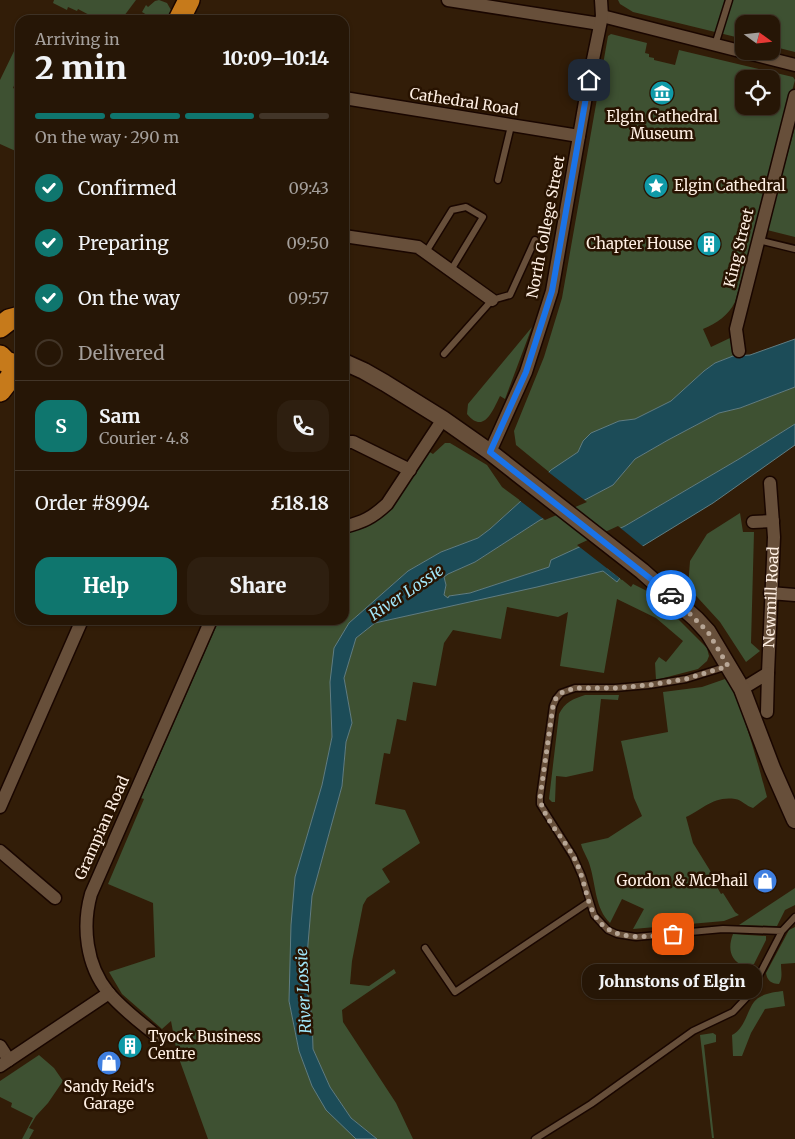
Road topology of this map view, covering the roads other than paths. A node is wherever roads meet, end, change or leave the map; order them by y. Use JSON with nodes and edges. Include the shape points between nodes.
{"nodes":[{"id":1,"x":189,"y":0,"type":"edge"},
{"id":2,"x":448,"y":0,"type":"edge"},
{"id":3,"x":601,"y":0,"type":"edge"},
{"id":4,"x":729,"y":0,"type":"edge"},
{"id":5,"x":182,"y":15,"type":"edge"},
{"id":6,"x":601,"y":20,"type":"junction"},
{"id":7,"x":715,"y":45,"type":"junction"},
{"id":8,"x":795,"y":65,"type":"edge"},
{"id":9,"x":795,"y":96,"type":"edge"},
{"id":10,"x":349,"y":99,"type":"edge"},
{"id":11,"x":511,"y":126,"type":"junction"},
{"id":12,"x":579,"y":136,"type":"junction"},
{"id":13,"x":498,"y":180,"type":"dead end"},
{"id":14,"x":349,"y":237,"type":"edge"},
{"id":15,"x":535,"y":240,"type":"dead end"},
{"id":16,"x":758,"y":240,"type":"junction"},
{"id":17,"x":795,"y":249,"type":"edge"},
{"id":18,"x":422,"y":250,"type":"junction"},
{"id":19,"x":451,"y":270,"type":"junction"},
{"id":20,"x":492,"y":300,"type":"junction"},
{"id":21,"x":15,"y":318,"type":"edge"},
{"id":22,"x":0,"y":328,"type":"edge"},
{"id":23,"x":739,"y":351,"type":"dead end"},
{"id":24,"x":444,"y":354,"type":"dead end"},
{"id":25,"x":0,"y":357,"type":"edge"},
{"id":26,"x":349,"y":364,"type":"edge"},
{"id":27,"x":15,"y":366,"type":"edge"},
{"id":28,"x":15,"y":373,"type":"edge"},
{"id":29,"x":0,"y":391,"type":"edge"},
{"id":30,"x":443,"y":419,"type":"junction"},
{"id":31,"x":349,"y":442,"type":"edge"},
{"id":32,"x":490,"y":452,"type":"junction"},
{"id":33,"x":410,"y":470,"type":"junction"},
{"id":34,"x":770,"y":483,"type":"dead end"},
{"id":35,"x":773,"y":521,"type":"junction"},
{"id":36,"x":753,"y":522,"type":"dead end"},
{"id":37,"x":349,"y":526,"type":"edge"},
{"id":38,"x":770,"y":593,"type":"junction"},
{"id":39,"x":795,"y":595,"type":"edge"},
{"id":40,"x":80,"y":625,"type":"edge"},
{"id":41,"x":209,"y":625,"type":"edge"},
{"id":42,"x":728,"y":666,"type":"junction"},
{"id":43,"x":768,"y":673,"type":"junction"},
{"id":44,"x":742,"y":689,"type":"junction"},
{"id":45,"x":767,"y":712,"type":"dead end"},
{"id":46,"x":0,"y":807,"type":"edge"},
{"id":47,"x":795,"y":820,"type":"edge"},
{"id":48,"x":0,"y":851,"type":"edge"},
{"id":49,"x":55,"y":898,"type":"dead end"},
{"id":50,"x":589,"y":902,"type":"junction"},
{"id":51,"x":795,"y":917,"type":"edge"},
{"id":52,"x":782,"y":931,"type":"junction"},
{"id":53,"x":425,"y":948,"type":"dead end"},
{"id":54,"x":109,"y":993,"type":"junction"},
{"id":55,"x":157,"y":1036,"type":"dead end"},
{"id":56,"x":0,"y":1046,"type":"edge"},
{"id":57,"x":5,"y":1063,"type":"edge"},
{"id":58,"x":534,"y":1139,"type":"edge"}],
"edges":[{"from":1,"to":5,"type":"highway"},
{"from":2,"to":6,"type":"street"},
{"from":3,"to":6,"type":"street","name":"North College Street"},
{"from":4,"to":7,"type":"lane"},
{"from":6,"to":7,"type":"street"},
{"from":6,"to":12,"type":"street","name":"North College Street"},
{"from":7,"to":8,"type":"street"},
{"from":9,"to":16,"type":"street","name":"King Street"},
{"from":10,"to":11,"type":"street","name":"Cathedral Road"},
{"from":11,"to":12,"type":"street","name":"Cathedral Road"},
{"from":11,"to":13,"type":"lane"},
{"from":12,"to":32,"type":"street","name":"North College Street","via":[[552,291],[526,372]]},
{"from":14,"to":18,"type":"street"},
{"from":15,"to":20,"type":"lane","via":[[510,295]]},
{"from":16,"to":17,"type":"lane"},
{"from":16,"to":23,"type":"street","name":"King Street","via":[[736,329]]},
{"from":18,"to":19,"type":"street"},
{"from":18,"to":19,"type":"lane","via":[[452,210],[466,206],[483,217]]},
{"from":19,"to":20,"type":"street"},
{"from":20,"to":24,"type":"lane"},
{"from":21,"to":22,"type":"highway"},
{"from":25,"to":27,"type":"highway"},
{"from":26,"to":30,"type":"street"},
{"from":28,"to":29,"type":"highway"},
{"from":30,"to":32,"type":"street"},
{"from":30,"to":33,"type":"street"},
{"from":31,"to":33,"type":"street"},
{"from":32,"to":42,"type":"street","via":[[642,571],[696,619],[708,632]]},
{"from":33,"to":37,"type":"street","via":[[387,504],[366,521]]},
{"from":34,"to":35,"type":"street","name":"Newmill Road"},
{"from":35,"to":36,"type":"street"},
{"from":35,"to":38,"type":"street","name":"Newmill Road"},
{"from":38,"to":39,"type":"street"},
{"from":38,"to":43,"type":"street","name":"Newmill Road"},
{"from":40,"to":46,"type":"street"},
{"from":41,"to":54,"type":"street","name":"Grampian Road","via":[[91,894],[85,924],[87,944]]},
{"from":42,"to":44,"type":"street"},
{"from":42,"to":50,"type":"lane","via":[[686,679],[649,685],[575,688],[556,698],[540,804],[573,856]]},
{"from":43,"to":44,"type":"street"},
{"from":43,"to":45,"type":"street","name":"Newmill Road"},
{"from":44,"to":47,"type":"street"},
{"from":48,"to":49,"type":"street"},
{"from":50,"to":52,"type":"lane","via":[[594,915],[616,934],[636,937],[723,929]]},
{"from":50,"to":53,"type":"lane","via":[[455,992]]},
{"from":51,"to":52,"type":"lane"},
{"from":52,"to":58,"type":"lane","via":[[749,995],[733,1012],[693,1032],[587,1107]]},
{"from":54,"to":55,"type":"street","name":"Grampian Road"},
{"from":54,"to":57,"type":"street"},
{"from":56,"to":57,"type":"street"}]}
